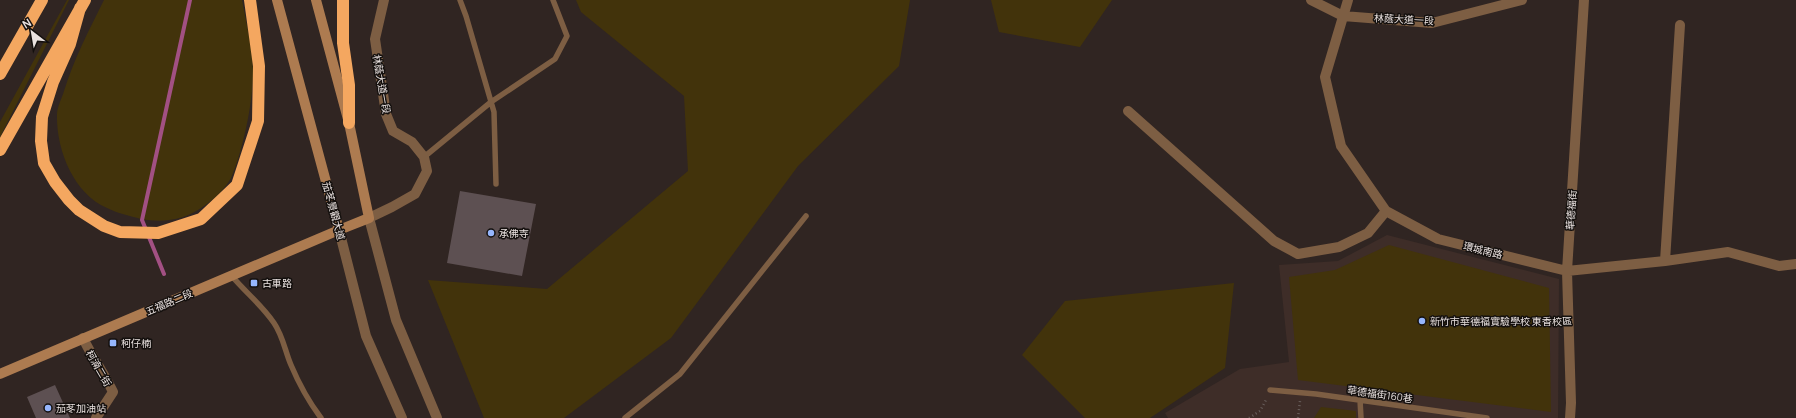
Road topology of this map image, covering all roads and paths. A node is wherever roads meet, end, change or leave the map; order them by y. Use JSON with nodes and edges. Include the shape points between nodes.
{"nodes":[{"id":1,"x":42,"y":0,"type":"edge"},
{"id":2,"x":250,"y":0,"type":"edge"},
{"id":3,"x":277,"y":0,"type":"edge"},
{"id":4,"x":316,"y":0,"type":"edge"},
{"id":5,"x":343,"y":0,"type":"edge"},
{"id":6,"x":384,"y":0,"type":"edge"},
{"id":7,"x":460,"y":0,"type":"edge"},
{"id":8,"x":553,"y":0,"type":"edge"},
{"id":9,"x":1311,"y":0,"type":"edge"},
{"id":10,"x":1348,"y":0,"type":"edge"},
{"id":11,"x":1522,"y":0,"type":"edge"},
{"id":12,"x":1584,"y":1,"type":"edge"},
{"id":13,"x":82,"y":4,"type":"edge"},
{"id":14,"x":1343,"y":16,"type":"junction"},
{"id":15,"x":1680,"y":25,"type":"dead end"},
{"id":16,"x":0,"y":74,"type":"edge"},
{"id":17,"x":492,"y":102,"type":"junction"},
{"id":18,"x":1128,"y":111,"type":"dead end"},
{"id":19,"x":349,"y":123,"type":"junction"},
{"id":20,"x":0,"y":150,"type":"edge"},
{"id":21,"x":424,"y":157,"type":"junction"},
{"id":22,"x":496,"y":184,"type":"dead end"},
{"id":23,"x":1386,"y":211,"type":"junction"},
{"id":24,"x":806,"y":216,"type":"dead end"},
{"id":25,"x":369,"y":218,"type":"junction"},
{"id":26,"x":339,"y":230,"type":"junction"},
{"id":27,"x":1665,"y":260,"type":"junction"},
{"id":28,"x":1796,"y":264,"type":"edge"},
{"id":29,"x":1567,"y":271,"type":"junction"},
{"id":30,"x":231,"y":276,"type":"junction"},
{"id":31,"x":83,"y":338,"type":"junction"},
{"id":32,"x":0,"y":374,"type":"edge"},
{"id":33,"x":1270,"y":390,"type":"joint"},
{"id":34,"x":1301,"y":392,"type":"junction"},
{"id":35,"x":1360,"y":400,"type":"junction"},
{"id":36,"x":1444,"y":415,"type":"edge"},
{"id":37,"x":96,"y":418,"type":"edge"},
{"id":38,"x":321,"y":418,"type":"edge"},
{"id":39,"x":402,"y":418,"type":"edge"},
{"id":40,"x":437,"y":418,"type":"edge"},
{"id":41,"x":625,"y":418,"type":"edge"},
{"id":42,"x":1249,"y":418,"type":"edge"},
{"id":43,"x":1298,"y":418,"type":"edge"},
{"id":44,"x":1361,"y":418,"type":"edge"},
{"id":45,"x":1487,"y":418,"type":"edge"},
{"id":46,"x":1570,"y":418,"type":"edge"}],
"edges":[{"from":1,"to":16,"type":"highway"},
{"from":2,"to":13,"type":"highway","via":[[259,66],[258,121],[237,185],[202,219],[158,233],[120,232],[104,226],[79,210],[55,182],[44,163],[41,141],[42,117],[70,44]]},
{"from":3,"to":26,"type":"main road","name":"茄苳景觀大道"},
{"from":4,"to":19,"type":"main road"},
{"from":5,"to":19,"type":"highway","via":[[343,43],[350,85]]},
{"from":6,"to":21,"type":"street","name":"林蔭大道一段","via":[[375,39],[386,114],[393,131],[412,142]]},
{"from":7,"to":17,"type":"lane"},
{"from":8,"to":17,"type":"lane","via":[[567,36],[555,59]]},
{"from":9,"to":14,"type":"street","name":"林蔭大道一段"},
{"from":10,"to":14,"type":"street","name":"環城南路"},
{"from":11,"to":14,"type":"street","name":"林蔭大道一段","via":[[1432,23]]},
{"from":12,"to":29,"type":"street","name":"華德福街"},
{"from":13,"to":20,"type":"highway"},
{"from":14,"to":23,"type":"street","name":"環城南路","via":[[1325,77],[1341,146]]},
{"from":15,"to":27,"type":"street"},
{"from":17,"to":21,"type":"lane"},
{"from":17,"to":22,"type":"lane"},
{"from":18,"to":23,"type":"street","via":[[1274,241],[1298,254],[1340,246],[1368,233]]},
{"from":19,"to":25,"type":"main road"},
{"from":21,"to":25,"type":"street","via":[[427,171],[415,194]]},
{"from":23,"to":29,"type":"street","name":"環城南路","via":[[1438,239]]},
{"from":24,"to":41,"type":"lane","via":[[680,374]]},
{"from":25,"to":26,"type":"main road","name":"五福路二段"},
{"from":25,"to":40,"type":"street","via":[[396,320]]},
{"from":26,"to":30,"type":"main road","name":"五福路二段"},
{"from":26,"to":39,"type":"street","name":"茄苳景觀大道","via":[[366,336]]},
{"from":27,"to":28,"type":"street","name":"環城南路","via":[[1728,252],[1779,266]]},
{"from":27,"to":29,"type":"street","name":"環城南路"},
{"from":29,"to":46,"type":"street","name":"華德福街","via":[[1572,403]]},
{"from":30,"to":31,"type":"main road","name":"五福路二段"},
{"from":30,"to":38,"type":"lane","via":[[245,293],[263,308],[274,323],[301,385]]},
{"from":31,"to":32,"type":"main road","name":"五福路二段"},
{"from":31,"to":37,"type":"street","name":"柯湳二街","via":[[112,392]]},
{"from":33,"to":34,"type":"lane","name":"華德福街160巷"},
{"from":33,"to":42,"type":"path","via":[[1260,411]]},
{"from":34,"to":35,"type":"lane","name":"華德福街160巷"},
{"from":34,"to":43,"type":"path"},
{"from":35,"to":36,"type":"lane","name":"華德福街160巷"},
{"from":35,"to":44,"type":"lane"},
{"from":36,"to":45,"type":"lane","name":"華德福街160巷"}]}
